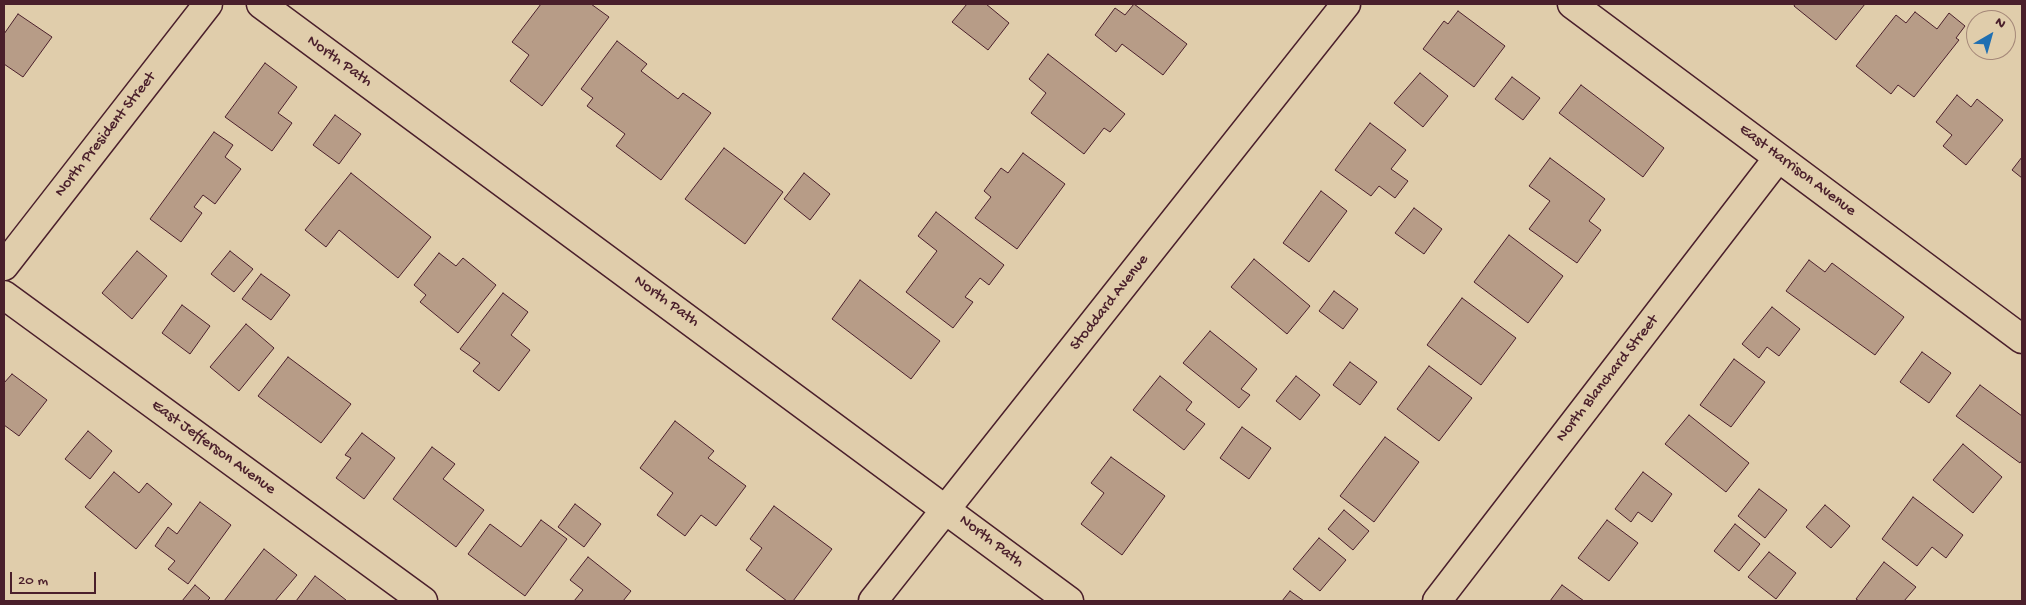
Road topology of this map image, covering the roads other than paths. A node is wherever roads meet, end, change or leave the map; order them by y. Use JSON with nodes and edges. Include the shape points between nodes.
{"nodes":[{"id":1,"x":208,"y":4,"type":"edge"},
{"id":2,"x":261,"y":4,"type":"edge"},
{"id":3,"x":1346,"y":4,"type":"edge"},
{"id":4,"x":1572,"y":4,"type":"edge"},
{"id":5,"x":1778,"y":158,"type":"junction"},
{"id":6,"x":4,"y":266,"type":"edge"},
{"id":7,"x":4,"y":295,"type":"edge"},
{"id":8,"x":2022,"y":339,"type":"edge"},
{"id":9,"x":947,"y":509,"type":"junction"},
{"id":10,"x":423,"y":601,"type":"edge"},
{"id":11,"x":873,"y":601,"type":"edge"},
{"id":12,"x":1070,"y":601,"type":"edge"},
{"id":13,"x":1437,"y":601,"type":"edge"}],
"edges":[{"from":1,"to":6,"type":"street","name":"North President Street"},
{"from":2,"to":9,"type":"street","name":"North Path"},
{"from":3,"to":9,"type":"street","name":"Stoddard Avenue"},
{"from":4,"to":5,"type":"street","name":"East Harrison Avenue"},
{"from":5,"to":8,"type":"street","name":"East Harrison Avenue"},
{"from":5,"to":13,"type":"street","name":"North Blanchard Street"},
{"from":7,"to":10,"type":"street","name":"East Jefferson Avenue"},
{"from":9,"to":11,"type":"street","name":"Stoddard Avenue"},
{"from":9,"to":12,"type":"street","name":"North Path"}]}
